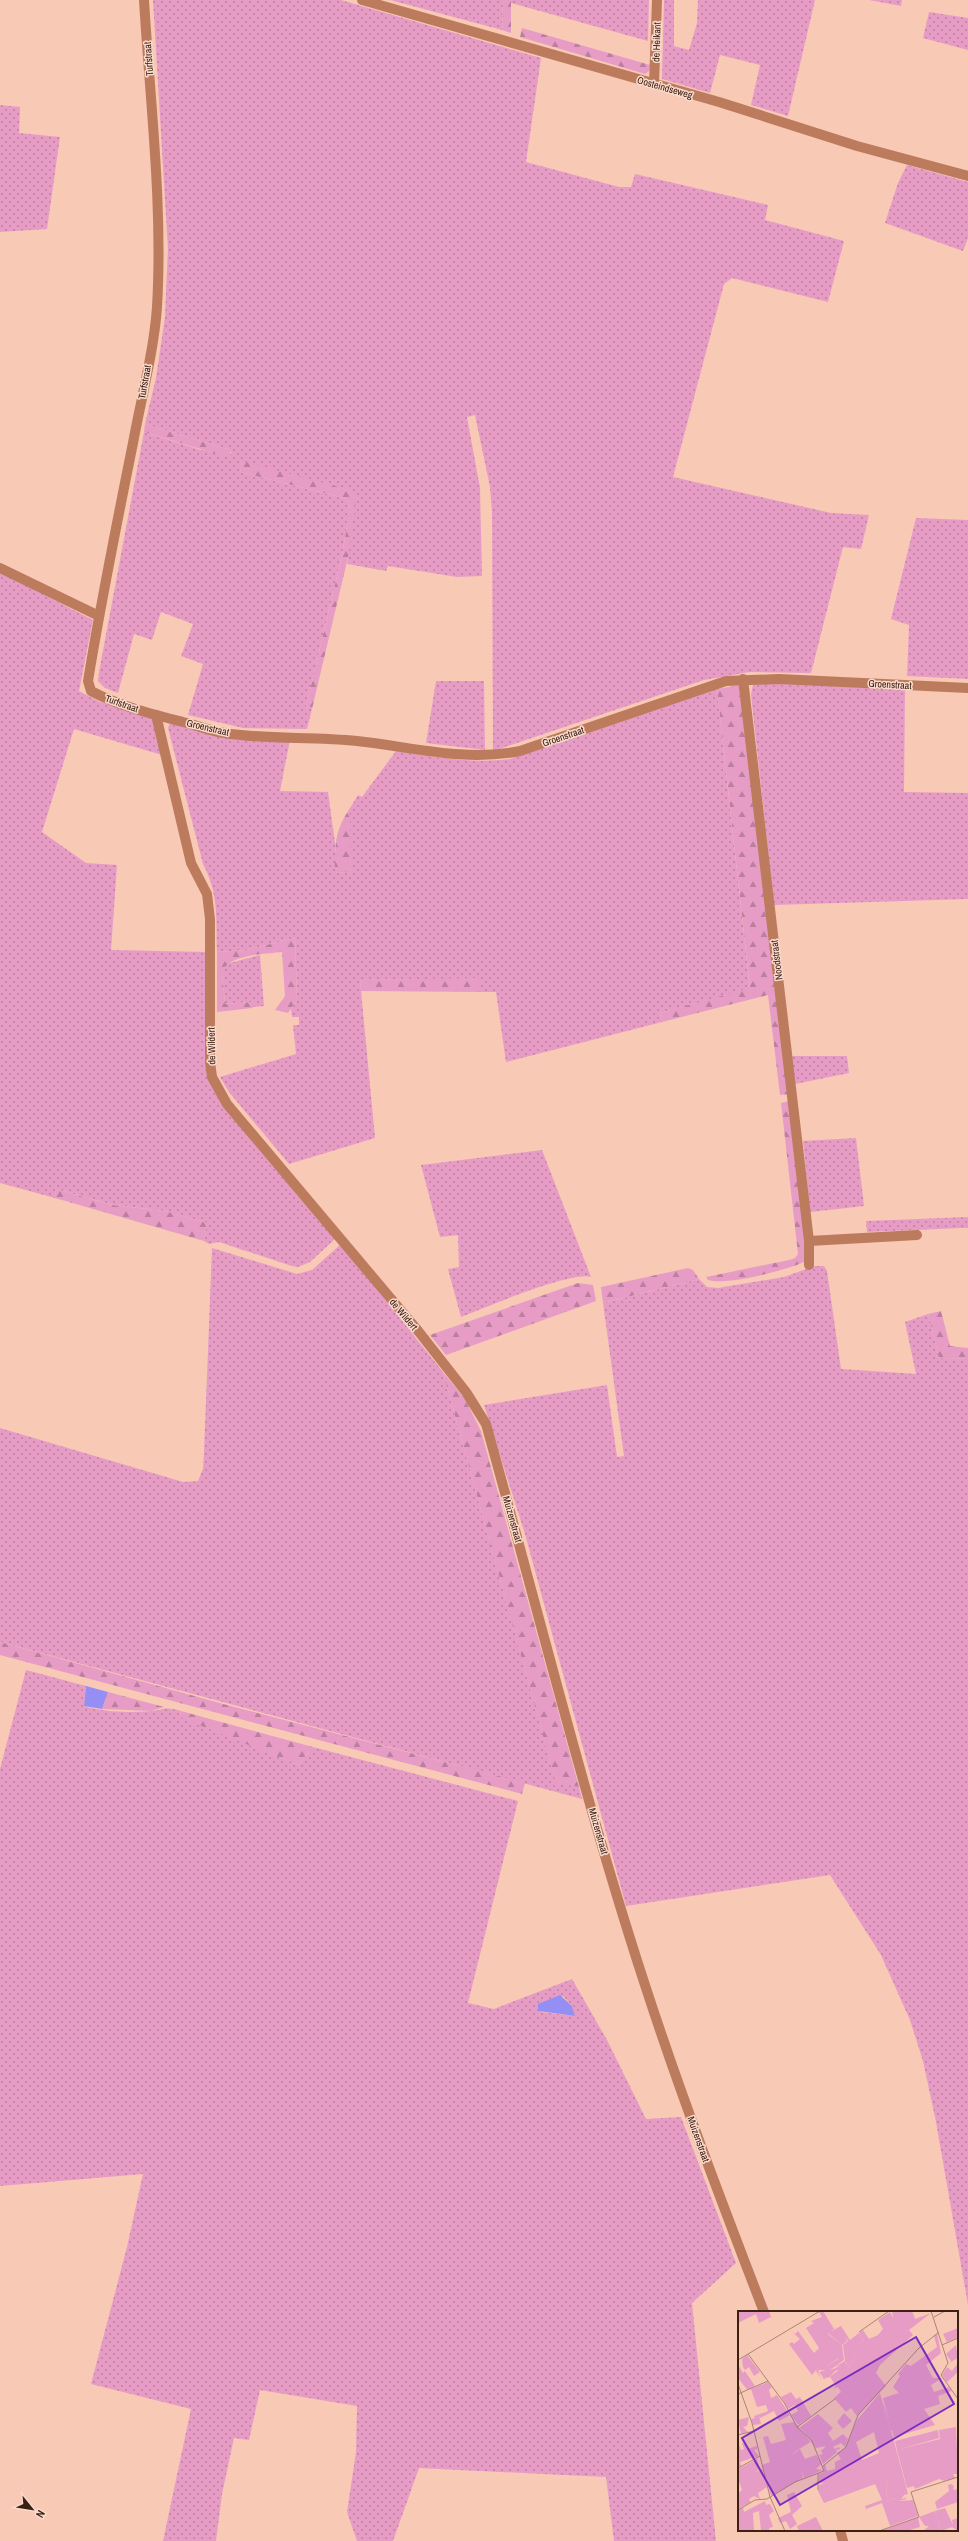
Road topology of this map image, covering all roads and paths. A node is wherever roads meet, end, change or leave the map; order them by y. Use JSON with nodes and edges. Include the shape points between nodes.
{"nodes":[{"id":1,"x":144,"y":0,"type":"edge"},
{"id":2,"x":362,"y":0,"type":"edge"},
{"id":3,"x":657,"y":0,"type":"edge"},
{"id":4,"x":654,"y":83,"type":"junction"},
{"id":5,"x":968,"y":176,"type":"edge"},
{"id":6,"x":0,"y":568,"type":"edge"},
{"id":7,"x":99,"y":616,"type":"junction"},
{"id":8,"x":743,"y":679,"type":"junction"},
{"id":9,"x":968,"y":688,"type":"edge"},
{"id":10,"x":156,"y":714,"type":"junction"},
{"id":11,"x":917,"y":1235,"type":"dead end"},
{"id":12,"x":808,"y":1240,"type":"junction"},
{"id":13,"x":810,"y":1265,"type":"dead end"},
{"id":14,"x":436,"y":1354,"type":"joint"},
{"id":15,"x":764,"y":2311,"type":"edge"},
{"id":16,"x":840,"y":2531,"type":"edge"},
{"id":17,"x":842,"y":2541,"type":"edge"}],
"edges":[{"from":1,"to":7,"type":"street","name":"Turfstraat","via":[[156,192],[156,309]]},
{"from":2,"to":4,"type":"street","name":"Oosteindseweg"},
{"from":3,"to":4,"type":"street","name":"de Heikant"},
{"from":4,"to":5,"type":"street","name":"Oosteindseweg","via":[[857,146]]},
{"from":6,"to":7,"type":"street"},
{"from":7,"to":10,"type":"street","name":"Turfstraat","via":[[88,681],[91,691],[103,698]]},
{"from":8,"to":9,"type":"street","name":"Groenstraat"},
{"from":8,"to":10,"type":"street","name":"Groenstraat","via":[[726,681],[520,751],[495,756],[474,757],[413,751],[358,741],[224,733]]},
{"from":8,"to":12,"type":"street","name":"Noodstraat"},
{"from":10,"to":14,"type":"street","name":"de Wildert","via":[[191,863],[207,894],[210,919],[212,1077],[227,1104]]},
{"from":11,"to":12,"type":"street"},
{"from":12,"to":13,"type":"street","name":"Noodstraat"},
{"from":14,"to":15,"type":"street","name":"Muizenstraat","via":[[466,1392],[486,1424],[596,1821],[644,1982],[698,2137]]},
{"from":16,"to":17,"type":"street"}]}
